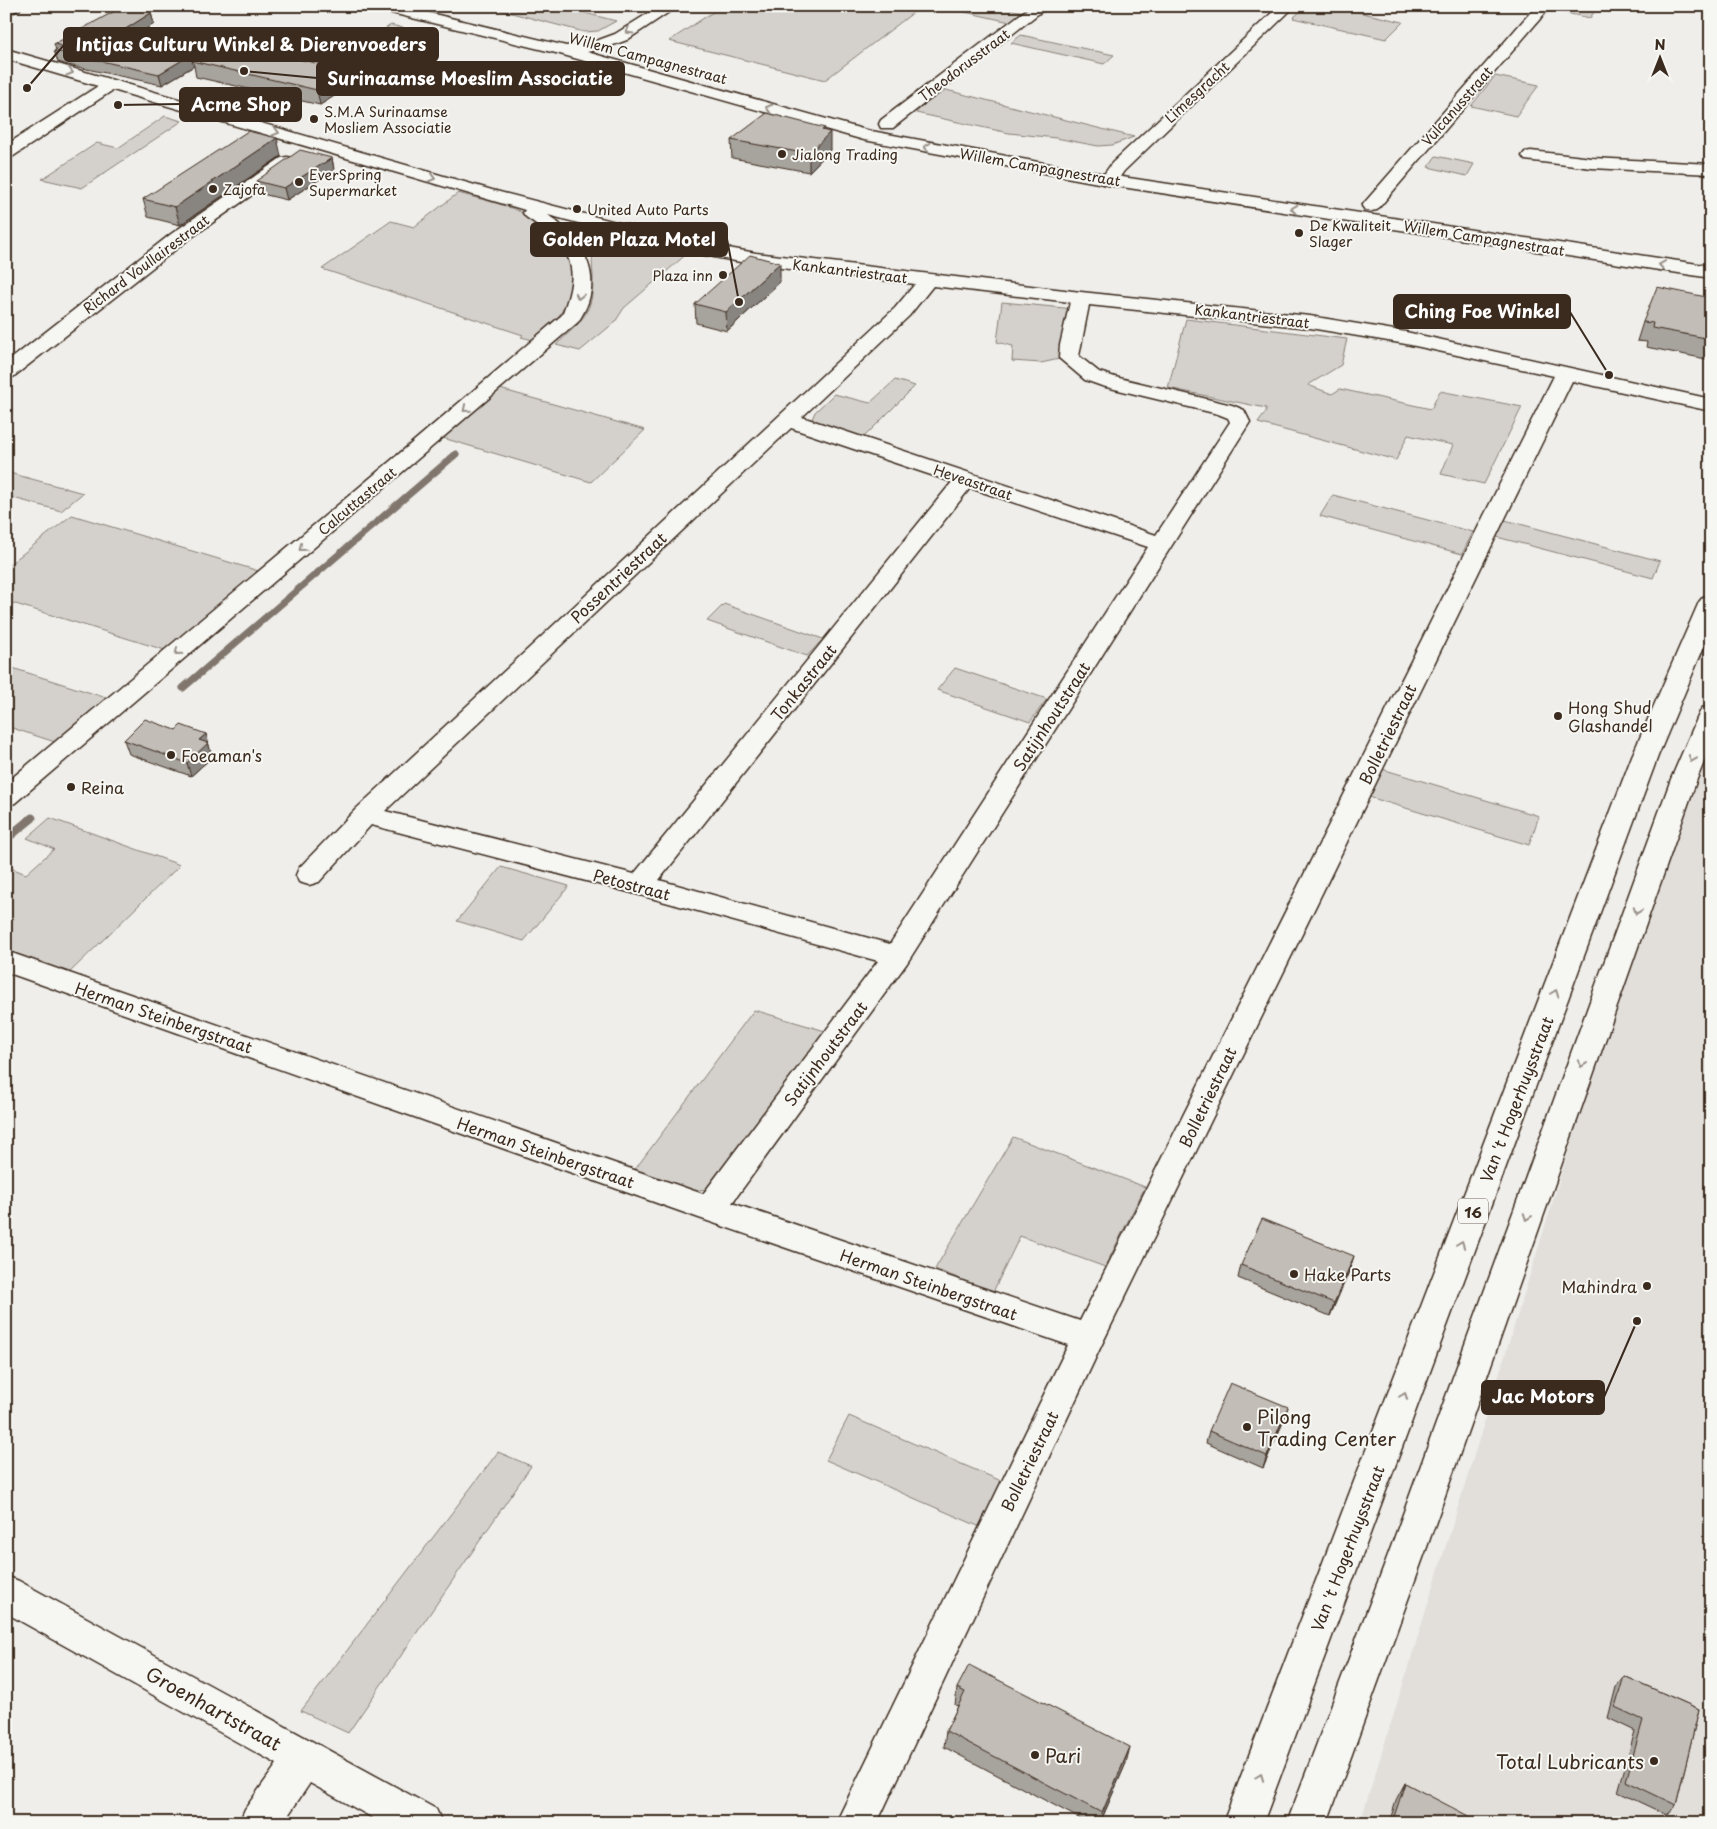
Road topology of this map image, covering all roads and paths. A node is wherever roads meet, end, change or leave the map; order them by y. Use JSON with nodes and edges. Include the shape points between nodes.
{"nodes":[{"id":1,"x":15,"y":6,"type":"edge"},
{"id":2,"x":380,"y":6,"type":"edge"},
{"id":3,"x":442,"y":6,"type":"edge"},
{"id":4,"x":671,"y":6,"type":"edge"},
{"id":5,"x":1041,"y":6,"type":"edge"},
{"id":6,"x":1288,"y":6,"type":"edge"},
{"id":7,"x":1544,"y":6,"type":"edge"},
{"id":8,"x":6,"y":10,"type":"edge"},
{"id":9,"x":599,"y":45,"type":"junction"},
{"id":10,"x":566,"y":51,"type":"junction"},
{"id":11,"x":6,"y":54,"type":"edge"},
{"id":12,"x":112,"y":84,"type":"junction"},
{"id":13,"x":791,"y":97,"type":"dead end"},
{"id":14,"x":868,"y":118,"type":"dead end"},
{"id":15,"x":887,"y":124,"type":"junction"},
{"id":16,"x":314,"y":143,"type":"junction"},
{"id":17,"x":6,"y":153,"type":"edge"},
{"id":18,"x":1531,"y":156,"type":"dead end"},
{"id":19,"x":1711,"y":169,"type":"edge"},
{"id":20,"x":1113,"y":173,"type":"junction"},
{"id":21,"x":486,"y":194,"type":"junction"},
{"id":22,"x":1370,"y":206,"type":"junction"},
{"id":23,"x":622,"y":230,"type":"junction"},
{"id":24,"x":1571,"y":244,"type":"junction"},
{"id":25,"x":1711,"y":256,"type":"edge"},
{"id":26,"x":578,"y":258,"type":"junction"},
{"id":27,"x":1711,"y":272,"type":"edge"},
{"id":28,"x":928,"y":280,"type":"junction"},
{"id":29,"x":1081,"y":298,"type":"junction"},
{"id":30,"x":6,"y":373,"type":"edge"},
{"id":31,"x":1565,"y":374,"type":"junction"},
{"id":32,"x":1711,"y":405,"type":"edge"},
{"id":33,"x":786,"y":418,"type":"junction"},
{"id":34,"x":966,"y":480,"type":"junction"},
{"id":35,"x":1161,"y":544,"type":"junction"},
{"id":36,"x":1711,"y":602,"type":"edge"},
{"id":37,"x":1711,"y":714,"type":"edge"},
{"id":38,"x":6,"y":797,"type":"edge"},
{"id":39,"x":365,"y":815,"type":"junction"},
{"id":40,"x":308,"y":875,"type":"dead end"},
{"id":41,"x":640,"y":885,"type":"junction"},
{"id":42,"x":897,"y":956,"type":"junction"},
{"id":43,"x":6,"y":961,"type":"edge"},
{"id":44,"x":710,"y":1209,"type":"junction"},
{"id":45,"x":1088,"y":1338,"type":"junction"},
{"id":46,"x":6,"y":1593,"type":"edge"},
{"id":47,"x":304,"y":1758,"type":"junction"},
{"id":48,"x":259,"y":1823,"type":"edge"},
{"id":49,"x":422,"y":1823,"type":"edge"},
{"id":50,"x":856,"y":1823,"type":"edge"},
{"id":51,"x":1243,"y":1823,"type":"edge"},
{"id":52,"x":1307,"y":1823,"type":"edge"}],
"edges":[{"from":1,"to":8,"type":"street"},
{"from":2,"to":10,"type":"street","name":"Willem Campagnestraat"},
{"from":3,"to":9,"type":"street","name":"Willem Campagnestraat"},
{"from":4,"to":9,"type":"street","one_way":true,"via":[[621,36]]},
{"from":5,"to":15,"type":"street","name":"Theodorusstraat"},
{"from":6,"to":20,"type":"street","name":"Limesgracht"},
{"from":7,"to":22,"type":"street","name":"Vulcanusstraat"},
{"from":9,"to":10,"type":"street"},
{"from":9,"to":13,"type":"street","name":"Willem Campagnestraat"},
{"from":20,"to":10,"type":"street","name":"Willem Campagnestraat","one_way":true,"via":[[864,135]]},
{"from":11,"to":12,"type":"street","name":"Kankantriestraat","one_way":true},
{"from":12,"to":16,"type":"street","name":"Kankantriestraat","one_way":true},
{"from":12,"to":17,"type":"street"},
{"from":14,"to":15,"type":"street","name":"Willem Campagnestraat"},
{"from":15,"to":20,"type":"street","name":"Willem Campagnestraat"},
{"from":16,"to":21,"type":"street","name":"Kankantriestraat","one_way":true},
{"from":16,"to":30,"type":"street","name":"Richard Voullairestraat","via":[[178,238]]},
{"from":18,"to":19,"type":"street","via":[[1592,163]]},
{"from":20,"to":22,"type":"street","name":"Willem Campagnestraat"},
{"from":24,"to":20,"type":"street","name":"Willem Campagnestraat","one_way":true},
{"from":21,"to":23,"type":"street","name":"Kankantriestraat"},
{"from":21,"to":26,"type":"street","name":"Calcuttastraat","via":[[530,212],[556,229],[573,247]]},
{"from":22,"to":24,"type":"street","name":"Willem Campagnestraat"},
{"from":23,"to":26,"type":"street","via":[[597,233],[586,239]]},
{"from":23,"to":28,"type":"street","name":"Kankantriestraat","via":[[756,259]]},
{"from":24,"to":25,"type":"street","name":"Willem Campagnestraat"},
{"from":27,"to":24,"type":"street","name":"Willem Campagnestraat","one_way":true},
{"from":26,"to":38,"type":"street","name":"Calcuttastraat","one_way":true,"via":[[582,280],[580,298],[571,318]]},
{"from":28,"to":29,"type":"street","name":"Kankantriestraat"},
{"from":28,"to":33,"type":"street","name":"Possentriestraat","via":[[902,312]]},
{"from":29,"to":31,"type":"street","name":"Kankantriestraat","via":[[1310,322],[1406,338]]},
{"from":29,"to":35,"type":"street","name":"Satijnhoutstraat","via":[[1069,358],[1079,368],[1109,382],[1225,408],[1237,414],[1240,422]]},
{"from":31,"to":32,"type":"street","name":"Kankantriestraat"},
{"from":31,"to":45,"type":"street","name":"Bolletriestraat"},
{"from":33,"to":34,"type":"street","name":"Heveastraat"},
{"from":33,"to":39,"type":"street","name":"Possentriestraat"},
{"from":34,"to":35,"type":"street","name":"Heveastraat"},
{"from":34,"to":41,"type":"street","name":"Tonkastraat"},
{"from":35,"to":42,"type":"street","name":"Satijnhoutstraat"},
{"from":51,"to":36,"type":"street","name":"Van 't Hogerhuysstraat","number":"16","one_way":true,"via":[[1645,756]]},
{"from":37,"to":52,"type":"street","one_way":true,"via":[[1684,779]]},
{"from":39,"to":40,"type":"street","name":"Possentriestraat"},
{"from":39,"to":41,"type":"street","name":"Petostraat"},
{"from":41,"to":42,"type":"street","name":"Petostraat"},
{"from":42,"to":44,"type":"street","name":"Satijnhoutstraat"},
{"from":43,"to":44,"type":"street","name":"Herman Steinbergstraat"},
{"from":44,"to":45,"type":"street","name":"Herman Steinbergstraat"},
{"from":45,"to":50,"type":"street","name":"Bolletriestraat"},
{"from":46,"to":47,"type":"street","name":"Groenhartstraat"},
{"from":47,"to":48,"type":"street"},
{"from":47,"to":49,"type":"street","name":"Groenhartstraat"}]}
